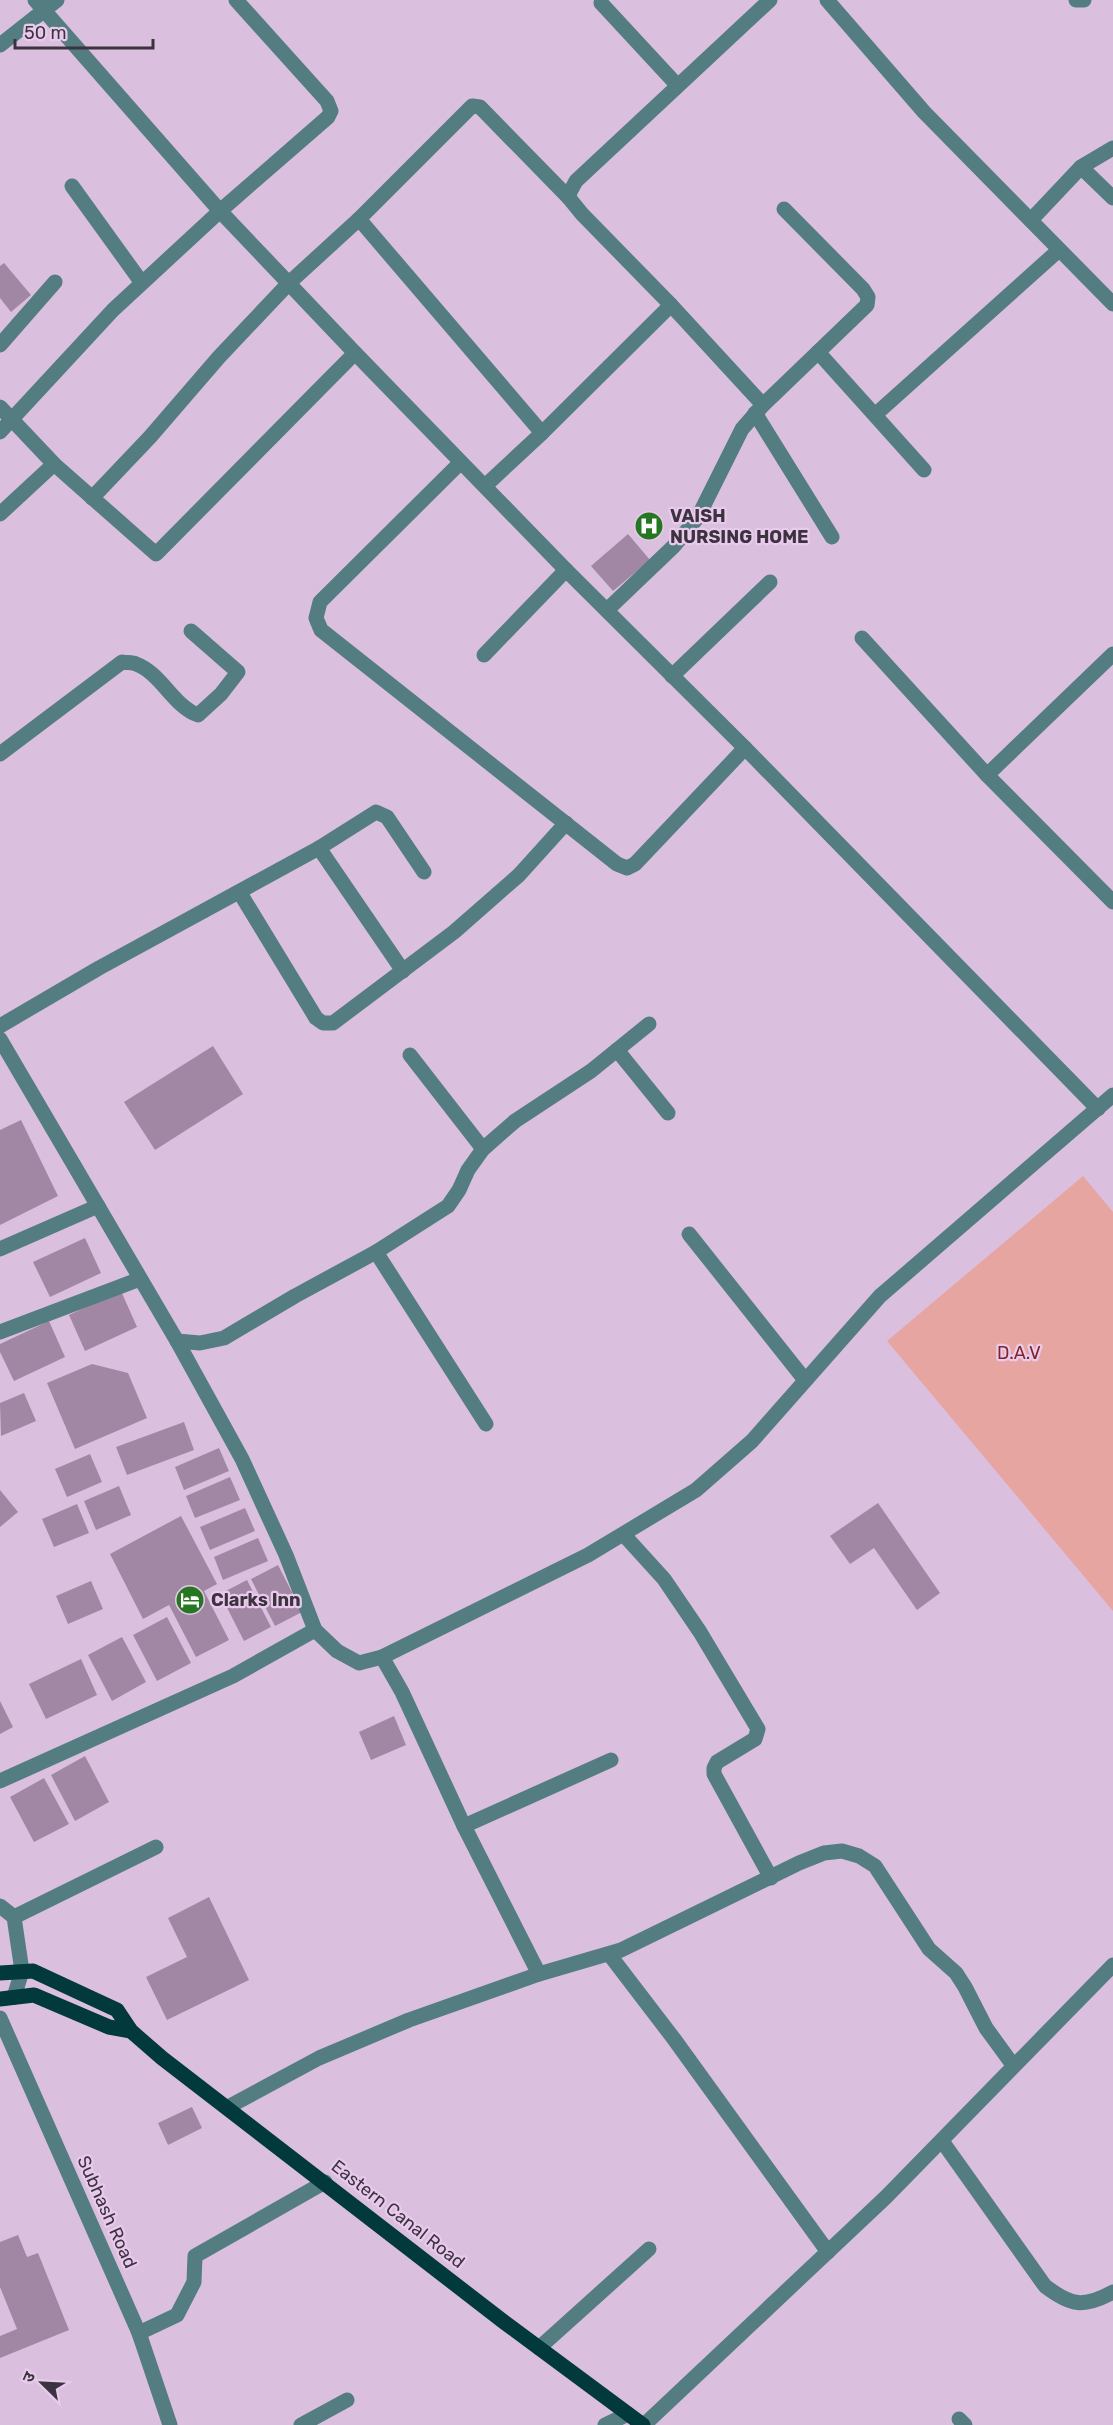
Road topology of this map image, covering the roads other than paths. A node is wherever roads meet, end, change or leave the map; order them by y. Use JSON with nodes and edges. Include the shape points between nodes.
{"nodes":[{"id":1,"x":57,"y":0,"type":"edge"},
{"id":2,"x":236,"y":0,"type":"edge"},
{"id":3,"x":770,"y":0,"type":"edge"},
{"id":4,"x":828,"y":0,"type":"edge"},
{"id":5,"x":1076,"y":0,"type":"edge"},
{"id":6,"x":1084,"y":0,"type":"edge"},
{"id":7,"x":601,"y":3,"type":"dead end"},
{"id":8,"x":39,"y":5,"type":"edge"},
{"id":9,"x":0,"y":45,"type":"edge"},
{"id":10,"x":677,"y":86,"type":"junction"},
{"id":11,"x":1113,"y":148,"type":"edge"},
{"id":12,"x":1081,"y":167,"type":"junction"},
{"id":13,"x":72,"y":186,"type":"dead end"},
{"id":14,"x":569,"y":198,"type":"junction"},
{"id":15,"x":1113,"y":198,"type":"edge"},
{"id":16,"x":784,"y":209,"type":"dead end"},
{"id":17,"x":220,"y":211,"type":"junction"},
{"id":18,"x":359,"y":219,"type":"junction"},
{"id":19,"x":1030,"y":220,"type":"junction"},
{"id":20,"x":1059,"y":250,"type":"junction"},
{"id":21,"x":55,"y":282,"type":"dead end"},
{"id":22,"x":142,"y":283,"type":"junction"},
{"id":23,"x":289,"y":284,"type":"junction"},
{"id":24,"x":1113,"y":304,"type":"edge"},
{"id":25,"x":671,"y":306,"type":"junction"},
{"id":26,"x":0,"y":345,"type":"edge"},
{"id":27,"x":818,"y":352,"type":"junction"},
{"id":28,"x":355,"y":353,"type":"junction"},
{"id":29,"x":0,"y":407,"type":"edge"},
{"id":30,"x":759,"y":409,"type":"junction"},
{"id":31,"x":876,"y":414,"type":"junction"},
{"id":32,"x":12,"y":420,"type":"junction"},
{"id":33,"x":0,"y":432,"type":"edge"},
{"id":34,"x":542,"y":434,"type":"junction"},
{"id":35,"x":460,"y":463,"type":"junction"},
{"id":36,"x":54,"y":464,"type":"junction"},
{"id":37,"x":924,"y":470,"type":"dead end"},
{"id":38,"x":485,"y":486,"type":"junction"},
{"id":39,"x":92,"y":498,"type":"junction"},
{"id":40,"x":0,"y":514,"type":"edge"},
{"id":41,"x":832,"y":537,"type":"dead end"},
{"id":42,"x":566,"y":570,"type":"junction"},
{"id":43,"x":770,"y":582,"type":"dead end"},
{"id":44,"x":607,"y":610,"type":"junction"},
{"id":45,"x":191,"y":631,"type":"dead end"},
{"id":46,"x":862,"y":638,"type":"dead end"},
{"id":47,"x":1113,"y":654,"type":"edge"},
{"id":48,"x":483,"y":655,"type":"dead end"},
{"id":49,"x":672,"y":676,"type":"junction"},
{"id":50,"x":746,"y":747,"type":"junction"},
{"id":51,"x":0,"y":754,"type":"edge"},
{"id":52,"x":987,"y":775,"type":"junction"},
{"id":53,"x":566,"y":823,"type":"junction"},
{"id":54,"x":319,"y":848,"type":"junction"},
{"id":55,"x":424,"y":872,"type":"dead end"},
{"id":56,"x":240,"y":893,"type":"junction"},
{"id":57,"x":1113,"y":902,"type":"edge"},
{"id":58,"x":403,"y":971,"type":"junction"},
{"id":59,"x":650,"y":1024,"type":"dead end"},
{"id":60,"x":0,"y":1026,"type":"edge"},
{"id":61,"x":0,"y":1039,"type":"edge"},
{"id":62,"x":617,"y":1050,"type":"junction"},
{"id":63,"x":410,"y":1055,"type":"dead end"},
{"id":64,"x":1113,"y":1095,"type":"edge"},
{"id":65,"x":1098,"y":1109,"type":"junction"},
{"id":66,"x":668,"y":1113,"type":"dead end"},
{"id":67,"x":483,"y":1149,"type":"junction"},
{"id":68,"x":98,"y":1206,"type":"junction"},
{"id":69,"x":689,"y":1234,"type":"dead end"},
{"id":70,"x":0,"y":1250,"type":"edge"},
{"id":71,"x":376,"y":1252,"type":"junction"},
{"id":72,"x":140,"y":1279,"type":"junction"},
{"id":73,"x":0,"y":1332,"type":"edge"},
{"id":74,"x":177,"y":1341,"type":"junction"},
{"id":75,"x":805,"y":1380,"type":"junction"},
{"id":76,"x":486,"y":1424,"type":"dead end"},
{"id":77,"x":624,"y":1535,"type":"junction"},
{"id":78,"x":315,"y":1629,"type":"junction"},
{"id":79,"x":382,"y":1657,"type":"junction"},
{"id":80,"x":611,"y":1760,"type":"dead end"},
{"id":81,"x":0,"y":1781,"type":"edge"},
{"id":82,"x":464,"y":1826,"type":"junction"},
{"id":83,"x":156,"y":1847,"type":"dead end"},
{"id":84,"x":771,"y":1878,"type":"junction"},
{"id":85,"x":0,"y":1906,"type":"edge"},
{"id":86,"x":14,"y":1917,"type":"junction"},
{"id":87,"x":609,"y":1954,"type":"junction"},
{"id":88,"x":1113,"y":1965,"type":"edge"},
{"id":89,"x":22,"y":1971,"type":"junction"},
{"id":90,"x":0,"y":1973,"type":"edge"},
{"id":91,"x":539,"y":1974,"type":"junction"},
{"id":92,"x":7,"y":1998,"type":"edge"},
{"id":93,"x":0,"y":2018,"type":"edge"},
{"id":94,"x":131,"y":2031,"type":"junction"},
{"id":95,"x":1012,"y":2065,"type":"junction"},
{"id":96,"x":228,"y":2107,"type":"junction"},
{"id":97,"x":942,"y":2141,"type":"junction"},
{"id":98,"x":325,"y":2182,"type":"junction"},
{"id":99,"x":649,"y":2249,"type":"dead end"},
{"id":100,"x":828,"y":2252,"type":"junction"},
{"id":101,"x":1113,"y":2292,"type":"edge"},
{"id":102,"x":139,"y":2333,"type":"junction"},
{"id":103,"x":539,"y":2348,"type":"junction"},
{"id":104,"x":347,"y":2400,"type":"dead end"},
{"id":105,"x":628,"y":2414,"type":"junction"},
{"id":106,"x":170,"y":2425,"type":"edge"},
{"id":107,"x":301,"y":2425,"type":"edge"},
{"id":108,"x":605,"y":2425,"type":"edge"},
{"id":109,"x":644,"y":2425,"type":"edge"}],
"edges":[{"from":1,"to":8,"type":"street"},
{"from":2,"to":17,"type":"street","via":[[327,101],[331,111]]},
{"from":3,"to":10,"type":"street"},
{"from":4,"to":19,"type":"street","via":[[924,112]]},
{"from":5,"to":6,"type":"street"},
{"from":7,"to":10,"type":"street"},
{"from":8,"to":9,"type":"street"},
{"from":8,"to":17,"type":"street"},
{"from":10,"to":14,"type":"street","via":[[576,181]]},
{"from":11,"to":12,"type":"street"},
{"from":12,"to":15,"type":"street"},
{"from":12,"to":19,"type":"street"},
{"from":13,"to":22,"type":"street"},
{"from":14,"to":18,"type":"street","via":[[475,105]]},
{"from":14,"to":25,"type":"street"},
{"from":16,"to":27,"type":"street","via":[[868,297],[867,305]]},
{"from":17,"to":22,"type":"street"},
{"from":17,"to":23,"type":"street"},
{"from":18,"to":23,"type":"street"},
{"from":18,"to":34,"type":"street"},
{"from":19,"to":20,"type":"street"},
{"from":20,"to":24,"type":"street"},
{"from":20,"to":31,"type":"street"},
{"from":21,"to":26,"type":"street"},
{"from":22,"to":32,"type":"street"},
{"from":23,"to":28,"type":"street"},
{"from":23,"to":39,"type":"street"},
{"from":25,"to":30,"type":"street"},
{"from":25,"to":34,"type":"street"},
{"from":27,"to":30,"type":"street"},
{"from":27,"to":31,"type":"street"},
{"from":28,"to":35,"type":"street"},
{"from":28,"to":39,"type":"street","via":[[156,554]]},
{"from":29,"to":32,"type":"street"},
{"from":30,"to":41,"type":"street"},
{"from":30,"to":44,"type":"street","via":[[742,429],[698,517],[674,546]]},
{"from":31,"to":37,"type":"street"},
{"from":32,"to":33,"type":"street"},
{"from":32,"to":36,"type":"street"},
{"from":34,"to":38,"type":"street"},
{"from":35,"to":38,"type":"street"},
{"from":35,"to":53,"type":"street","via":[[320,602],[316,618],[321,630]]},
{"from":36,"to":39,"type":"street"},
{"from":36,"to":40,"type":"street"},
{"from":38,"to":42,"type":"street"},
{"from":42,"to":44,"type":"street"},
{"from":42,"to":48,"type":"street"},
{"from":43,"to":49,"type":"street"},
{"from":44,"to":49,"type":"street"},
{"from":45,"to":51,"type":"street","via":[[238,672],[198,715],[189,712],[163,684],[136,664],[122,662]]},
{"from":46,"to":52,"type":"street"},
{"from":47,"to":52,"type":"street"},
{"from":49,"to":50,"type":"street"},
{"from":50,"to":53,"type":"street","via":[[627,868]]},
{"from":50,"to":65,"type":"street"},
{"from":52,"to":57,"type":"street"},
{"from":53,"to":58,"type":"street","via":[[519,874]]},
{"from":54,"to":55,"type":"street","via":[[375,812],[381,813]]},
{"from":54,"to":56,"type":"street"},
{"from":54,"to":58,"type":"street"},
{"from":56,"to":58,"type":"street","via":[[316,1018],[323,1023],[333,1023]]},
{"from":56,"to":60,"type":"street"},
{"from":59,"to":62,"type":"street"},
{"from":61,"to":68,"type":"street"},
{"from":62,"to":66,"type":"street"},
{"from":62,"to":67,"type":"street","via":[[515,1121]]},
{"from":63,"to":67,"type":"street"},
{"from":64,"to":65,"type":"street"},
{"from":65,"to":75,"type":"street","via":[[880,1296]]},
{"from":67,"to":71,"type":"street","via":[[448,1206]]},
{"from":68,"to":70,"type":"street"},
{"from":68,"to":72,"type":"street"},
{"from":69,"to":75,"type":"street"},
{"from":71,"to":74,"type":"street","via":[[224,1338],[200,1343]]},
{"from":71,"to":76,"type":"street"},
{"from":72,"to":73,"type":"street"},
{"from":72,"to":74,"type":"street"},
{"from":74,"to":78,"type":"street","via":[[242,1459]]},
{"from":75,"to":77,"type":"street","via":[[752,1441],[704,1483]]},
{"from":77,"to":79,"type":"street"},
{"from":77,"to":84,"type":"street","via":[[664,1579],[758,1729],[755,1739],[717,1762],[714,1774]]},
{"from":78,"to":79,"type":"street","via":[[337,1651],[359,1663]]},
{"from":78,"to":81,"type":"street","via":[[232,1676]]},
{"from":79,"to":82,"type":"street"},
{"from":80,"to":82,"type":"street"},
{"from":82,"to":91,"type":"street"},
{"from":83,"to":86,"type":"street"},
{"from":84,"to":87,"type":"street"},
{"from":84,"to":95,"type":"street","via":[[824,1853],[842,1851],[874,1866],[928,1950],[956,1973],[966,1987],[986,2028]]},
{"from":85,"to":86,"type":"street"},
{"from":86,"to":89,"type":"street"},
{"from":87,"to":91,"type":"street"},
{"from":87,"to":100,"type":"street"},
{"from":88,"to":95,"type":"street"},
{"from":89,"to":90,"type":"main road","name":"Eastern Canal Road"},
{"from":89,"to":92,"type":"street"},
{"from":89,"to":94,"type":"main road","name":"Eastern Canal Road","via":[[33,1971],[117,2010]]},
{"from":91,"to":96,"type":"street","via":[[409,2020],[319,2058]]},
{"from":92,"to":94,"type":"main road","name":"Eastern Canal Road","via":[[34,1995],[108,2027]]},
{"from":93,"to":102,"type":"street","name":"Subhash Road"},
{"from":94,"to":96,"type":"main road","name":"Eastern Canal Road"},
{"from":95,"to":97,"type":"street"},
{"from":96,"to":98,"type":"main road","name":"Eastern Canal Road"},
{"from":97,"to":100,"type":"street"},
{"from":97,"to":101,"type":"street","via":[[1045,2286],[1062,2299],[1079,2304],[1096,2302]]},
{"from":98,"to":102,"type":"street","via":[[195,2256],[194,2282],[177,2315]]},
{"from":98,"to":103,"type":"main road","name":"Eastern Canal Road"},
{"from":99,"to":103,"type":"street"},
{"from":100,"to":109,"type":"street"},
{"from":102,"to":106,"type":"street","name":"Subhash Road"},
{"from":103,"to":105,"type":"main road","name":"Eastern Canal Road"},
{"from":104,"to":107,"type":"street"},
{"from":105,"to":108,"type":"street"},
{"from":105,"to":109,"type":"main road","name":"Eastern Canal Road"}]}
